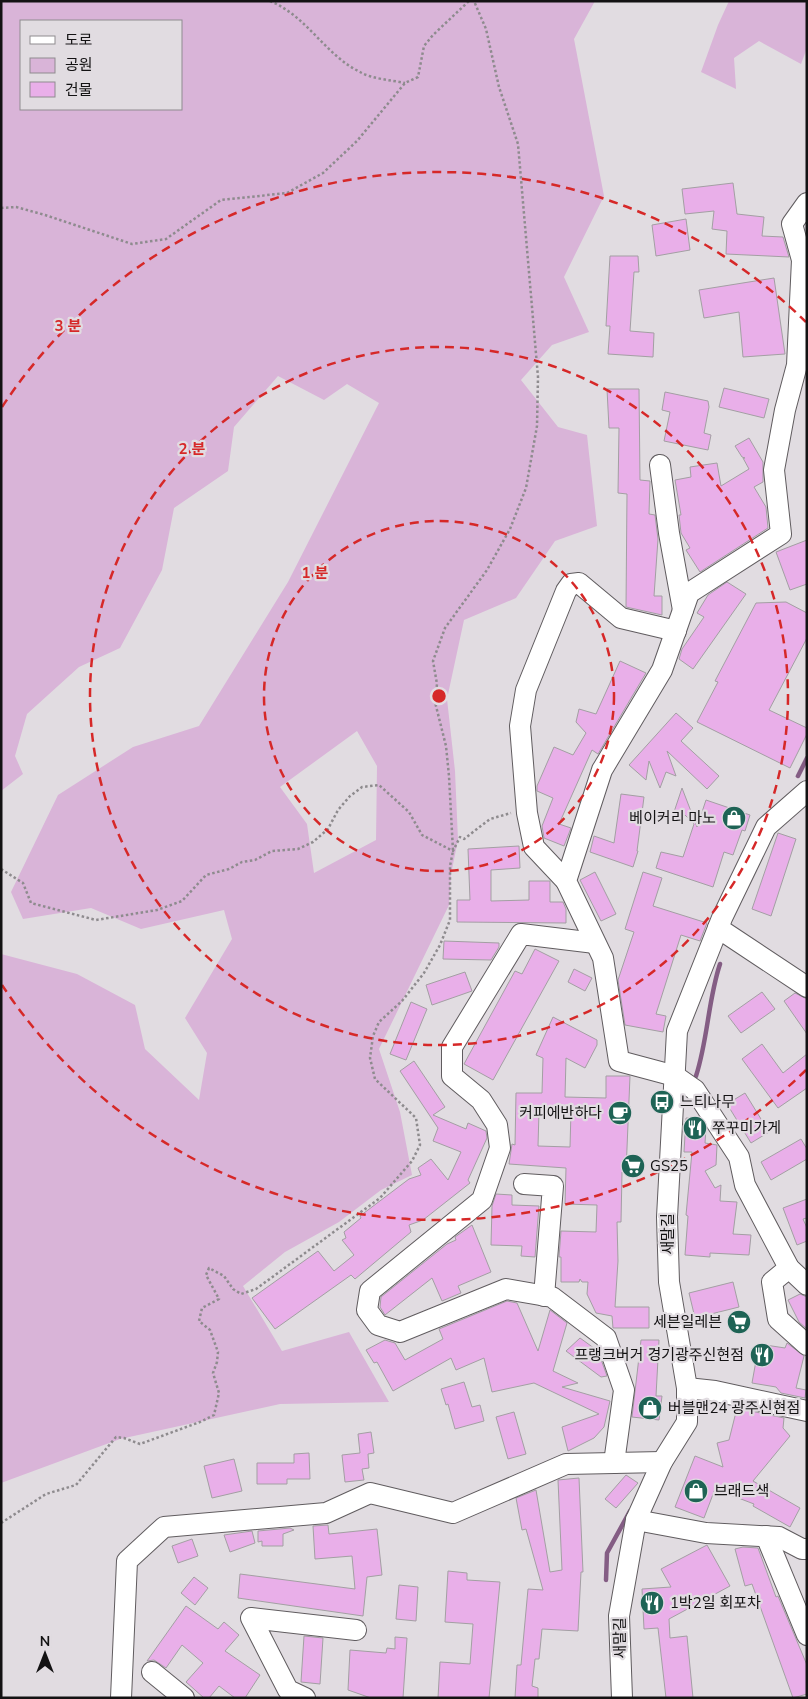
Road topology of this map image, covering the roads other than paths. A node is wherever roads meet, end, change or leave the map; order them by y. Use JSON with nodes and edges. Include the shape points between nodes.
{"nodes":[{"id":1,"x":807,"y":203,"type":"edge"},
{"id":2,"x":660,"y":465,"type":"dead end"},
{"id":3,"x":683,"y":610,"type":"junction"},
{"id":4,"x":676,"y":631,"type":"junction"},
{"id":5,"x":807,"y":791,"type":"edge"},
{"id":6,"x":566,"y":881,"type":"junction"},
{"id":7,"x":718,"y":928,"type":"junction"},
{"id":8,"x":596,"y":943,"type":"junction"},
{"id":9,"x":807,"y":987,"type":"edge"},
{"id":10,"x":674,"y":1076,"type":"junction"},
{"id":11,"x":524,"y":1184,"type":"dead end"},
{"id":12,"x":789,"y":1268,"type":"junction"},
{"id":13,"x":807,"y":1284,"type":"edge"},
{"id":14,"x":544,"y":1296,"type":"junction"},
{"id":15,"x":807,"y":1345,"type":"edge"},
{"id":16,"x":688,"y":1388,"type":"junction"},
{"id":17,"x":807,"y":1411,"type":"edge"},
{"id":18,"x":662,"y":1462,"type":"junction"},
{"id":19,"x":614,"y":1463,"type":"junction"},
{"id":20,"x":636,"y":1520,"type":"junction"},
{"id":21,"x":766,"y":1536,"type":"junction"},
{"id":22,"x":807,"y":1549,"type":"edge"},
{"id":23,"x":356,"y":1630,"type":"dead end"},
{"id":24,"x":807,"y":1635,"type":"edge"},
{"id":25,"x":152,"y":1672,"type":"dead end"},
{"id":26,"x":121,"y":1698,"type":"edge"},
{"id":27,"x":184,"y":1698,"type":"edge"},
{"id":28,"x":305,"y":1698,"type":"edge"},
{"id":29,"x":622,"y":1698,"type":"edge"}],
"edges":[{"from":1,"to":3,"type":"street","via":[[792,224],[802,260],[797,365],[774,470],[781,534],[689,593]]},
{"from":2,"to":3,"type":"street"},
{"from":3,"to":4,"type":"street"},
{"from":4,"to":6,"type":"street","via":[[662,670],[602,770]]},
{"from":4,"to":6,"type":"street","via":[[621,618],[579,583],[571,584],[566,591],[526,690],[520,726],[527,814],[534,847]]},
{"from":5,"to":7,"type":"street","name":"새말길","via":[[766,827]]},
{"from":6,"to":8,"type":"street"},
{"from":7,"to":9,"type":"street"},
{"from":7,"to":10,"type":"street","name":"새말길","via":[[677,1031]]},
{"from":8,"to":10,"type":"street","via":[[603,958],[619,1061]]},
{"from":8,"to":14,"type":"street","via":[[522,934],[452,1047],[452,1076],[481,1100],[497,1125],[500,1148],[482,1200],[370,1291],[367,1310],[378,1325],[400,1332],[506,1289]]},
{"from":10,"to":12,"type":"street","via":[[695,1090],[739,1157],[745,1185]]},
{"from":10,"to":16,"type":"street","name":"새말길","via":[[667,1217],[668,1282]]},
{"from":11,"to":14,"type":"street","via":[[553,1186]]},
{"from":12,"to":13,"type":"street"},
{"from":12,"to":15,"type":"street","via":[[772,1282],[778,1319]]},
{"from":14,"to":19,"type":"street","via":[[552,1297],[606,1338],[624,1390]]},
{"from":16,"to":17,"type":"street"},
{"from":16,"to":18,"type":"street","name":"새말길","via":[[687,1422]]},
{"from":18,"to":19,"type":"street"},
{"from":18,"to":20,"type":"street","name":"새말길"},
{"from":19,"to":26,"type":"street","via":[[566,1464],[453,1513],[370,1494],[326,1513],[164,1527],[127,1561]]},
{"from":20,"to":21,"type":"street","via":[[706,1533]]},
{"from":20,"to":29,"type":"street","name":"새말길","via":[[619,1616]]},
{"from":21,"to":22,"type":"street","via":[[779,1537]]},
{"from":21,"to":24,"type":"street"},
{"from":23,"to":28,"type":"street","via":[[251,1618],[288,1690]]},
{"from":25,"to":27,"type":"street"}]}
